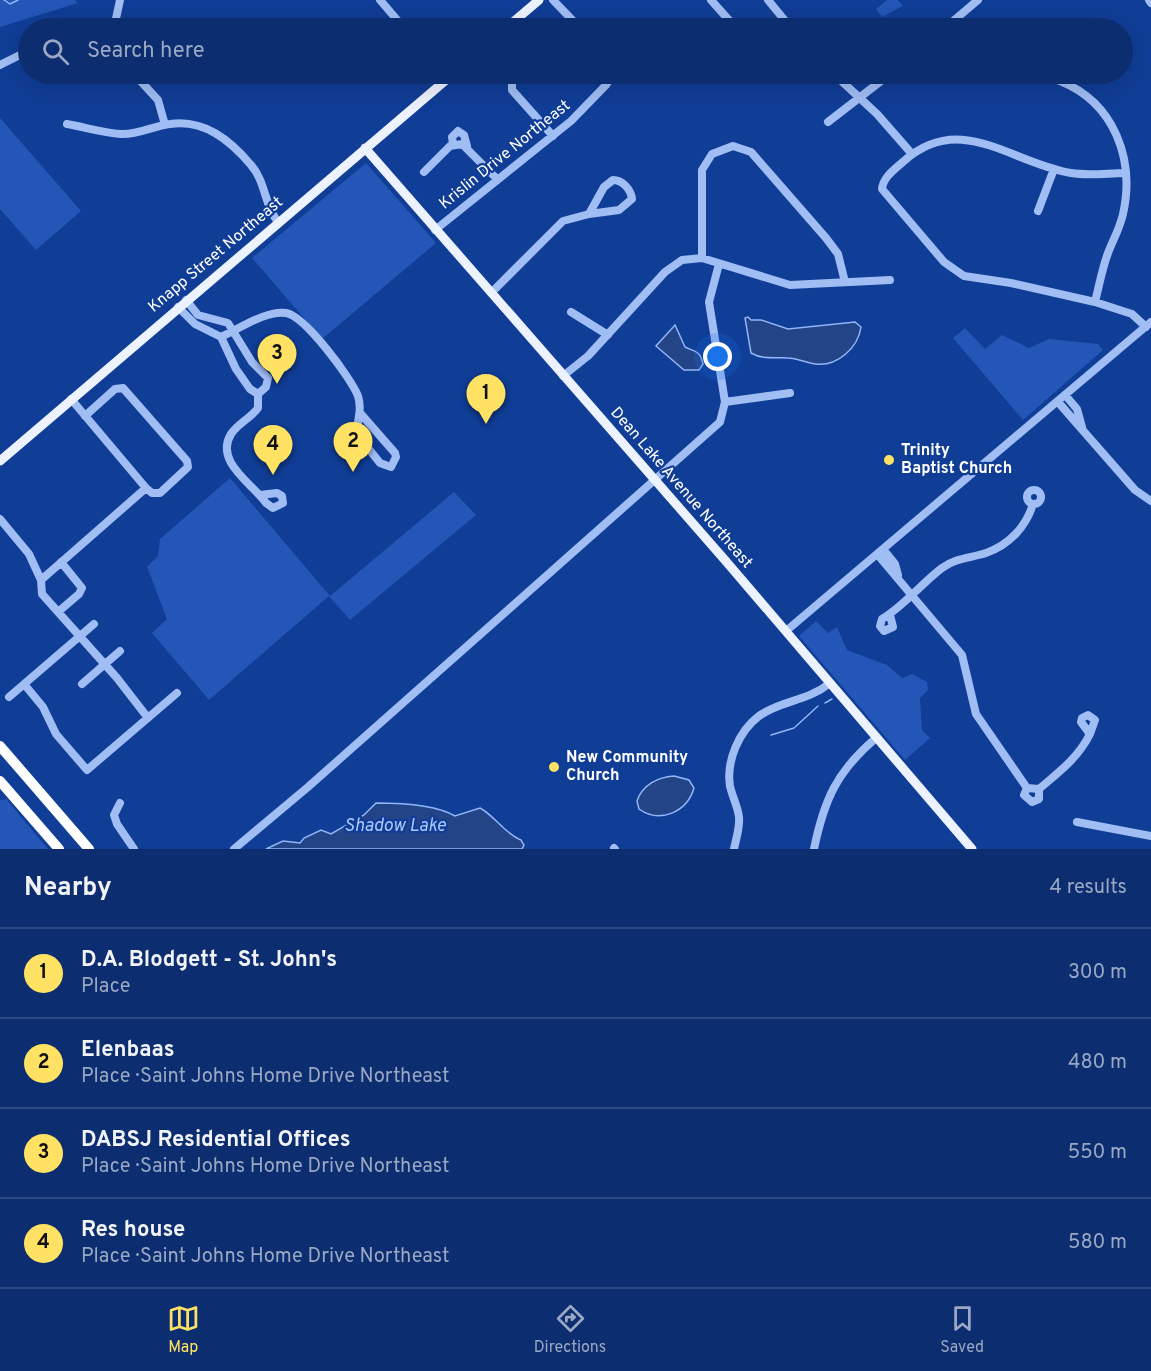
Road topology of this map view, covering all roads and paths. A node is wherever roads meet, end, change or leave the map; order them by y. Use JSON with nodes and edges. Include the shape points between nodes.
{"nodes":[{"id":1,"x":120,"y":0,"type":"edge"},
{"id":2,"x":380,"y":0,"type":"edge"},
{"id":3,"x":539,"y":0,"type":"edge"},
{"id":4,"x":553,"y":0,"type":"edge"},
{"id":5,"x":711,"y":0,"type":"edge"},
{"id":6,"x":768,"y":0,"type":"edge"},
{"id":7,"x":978,"y":0,"type":"edge"},
{"id":8,"x":115,"y":18,"type":"edge"},
{"id":9,"x":395,"y":18,"type":"edge"},
{"id":10,"x":518,"y":18,"type":"edge"},
{"id":11,"x":570,"y":18,"type":"edge"},
{"id":12,"x":727,"y":18,"type":"edge"},
{"id":13,"x":783,"y":18,"type":"edge"},
{"id":14,"x":957,"y":18,"type":"edge"},
{"id":15,"x":18,"y":56,"type":"edge"},
{"id":16,"x":0,"y":65,"type":"edge"},
{"id":17,"x":143,"y":84,"type":"edge"},
{"id":18,"x":438,"y":84,"type":"edge"},
{"id":19,"x":512,"y":84,"type":"edge"},
{"id":20,"x":605,"y":84,"type":"edge"},
{"id":21,"x":845,"y":84,"type":"edge"},
{"id":22,"x":877,"y":84,"type":"edge"},
{"id":23,"x":1065,"y":84,"type":"edge"},
{"id":24,"x":859,"y":97,"type":"junction"},
{"id":25,"x":828,"y":122,"type":"dead end"},
{"id":26,"x":67,"y":124,"type":"dead end"},
{"id":27,"x":165,"y":125,"type":"junction"},
{"id":28,"x":553,"y":136,"type":"junction"},
{"id":29,"x":453,"y":144,"type":"junction"},
{"id":30,"x":467,"y":146,"type":"junction"},
{"id":31,"x":365,"y":148,"type":"junction"},
{"id":32,"x":912,"y":154,"type":"junction"},
{"id":33,"x":1054,"y":169,"type":"junction"},
{"id":34,"x":424,"y":172,"type":"dead end"},
{"id":35,"x":1126,"y":172,"type":"junction"},
{"id":36,"x":497,"y":179,"type":"junction"},
{"id":37,"x":1038,"y":212,"type":"dead end"},
{"id":38,"x":589,"y":214,"type":"junction"},
{"id":39,"x":278,"y":222,"type":"junction"},
{"id":40,"x":435,"y":230,"type":"junction"},
{"id":41,"x":702,"y":258,"type":"junction"},
{"id":42,"x":719,"y":264,"type":"junction"},
{"id":43,"x":890,"y":280,"type":"dead end"},
{"id":44,"x":845,"y":282,"type":"junction"},
{"id":45,"x":491,"y":293,"type":"junction"},
{"id":46,"x":1095,"y":302,"type":"junction"},
{"id":47,"x":182,"y":303,"type":"junction"},
{"id":48,"x":571,"y":312,"type":"dead end"},
{"id":49,"x":1148,"y":324,"type":"edge"},
{"id":50,"x":233,"y":332,"type":"junction"},
{"id":51,"x":608,"y":334,"type":"junction"},
{"id":52,"x":221,"y":337,"type":"junction"},
{"id":53,"x":563,"y":376,"type":"junction"},
{"id":54,"x":790,"y":393,"type":"dead end"},
{"id":55,"x":258,"y":394,"type":"junction"},
{"id":56,"x":1066,"y":396,"type":"junction"},
{"id":57,"x":71,"y":399,"type":"junction"},
{"id":58,"x":725,"y":402,"type":"junction"},
{"id":59,"x":1058,"y":402,"type":"junction"},
{"id":60,"x":360,"y":413,"type":"junction"},
{"id":61,"x":85,"y":416,"type":"junction"},
{"id":62,"x":1083,"y":428,"type":"junction"},
{"id":63,"x":0,"y":461,"type":"edge"},
{"id":64,"x":654,"y":481,"type":"junction"},
{"id":65,"x":146,"y":488,"type":"junction"},
{"id":66,"x":260,"y":495,"type":"dead end"},
{"id":67,"x":1151,"y":501,"type":"edge"},
{"id":68,"x":1033,"y":504,"type":"dead end"},
{"id":69,"x":0,"y":519,"type":"edge"},
{"id":70,"x":880,"y":551,"type":"junction"},
{"id":71,"x":61,"y":562,"type":"junction"},
{"id":72,"x":41,"y":580,"type":"junction"},
{"id":73,"x":912,"y":593,"type":"junction"},
{"id":74,"x":58,"y":612,"type":"junction"},
{"id":75,"x":890,"y":615,"type":"dead end"},
{"id":76,"x":94,"y":624,"type":"dead end"},
{"id":77,"x":786,"y":631,"type":"junction"},
{"id":78,"x":79,"y":636,"type":"junction"},
{"id":79,"x":120,"y":651,"type":"dead end"},
{"id":80,"x":104,"y":665,"type":"junction"},
{"id":81,"x":830,"y":683,"type":"junction"},
{"id":82,"x":24,"y":684,"type":"junction"},
{"id":83,"x":82,"y":684,"type":"dead end"},
{"id":84,"x":177,"y":693,"type":"dead end"},
{"id":85,"x":9,"y":697,"type":"dead end"},
{"id":86,"x":148,"y":718,"type":"junction"},
{"id":87,"x":1090,"y":734,"type":"dead end"},
{"id":88,"x":876,"y":738,"type":"junction"},
{"id":89,"x":0,"y":746,"type":"edge"},
{"id":90,"x":0,"y":781,"type":"edge"},
{"id":91,"x":1027,"y":788,"type":"junction"},
{"id":92,"x":1039,"y":789,"type":"junction"},
{"id":93,"x":120,"y":803,"type":"dead end"},
{"id":94,"x":1077,"y":822,"type":"dead end"},
{"id":95,"x":1151,"y":836,"type":"edge"},
{"id":96,"x":59,"y":849,"type":"edge"},
{"id":97,"x":88,"y":849,"type":"edge"},
{"id":98,"x":134,"y":849,"type":"edge"},
{"id":99,"x":234,"y":849,"type":"edge"},
{"id":100,"x":734,"y":849,"type":"edge"},
{"id":101,"x":814,"y":849,"type":"edge"},
{"id":102,"x":972,"y":849,"type":"edge"}],
"edges":[{"from":1,"to":8,"type":"street"},
{"from":2,"to":9,"type":"street"},
{"from":3,"to":10,"type":"main road"},
{"from":4,"to":11,"type":"street"},
{"from":5,"to":12,"type":"street"},
{"from":6,"to":13,"type":"street"},
{"from":7,"to":14,"type":"street"},
{"from":15,"to":16,"type":"street"},
{"from":17,"to":27,"type":"street","via":[[158,100]]},
{"from":18,"to":31,"type":"main road","name":"Knapp Street Northeast"},
{"from":19,"to":28,"type":"street","via":[[512,90]]},
{"from":20,"to":28,"type":"street","name":"Krislin Drive Northeast"},
{"from":21,"to":24,"type":"street"},
{"from":22,"to":24,"type":"street"},
{"from":23,"to":35,"type":"street","via":[[1089,97],[1112,123],[1121,142]]},
{"from":24,"to":25,"type":"street"},
{"from":24,"to":32,"type":"street"},
{"from":26,"to":27,"type":"street","via":[[120,134]]},
{"from":27,"to":39,"type":"street","via":[[197,125],[211,129],[232,144],[262,180],[269,208]]},
{"from":28,"to":36,"type":"street","name":"Krislin Drive Northeast"},
{"from":29,"to":30,"type":"street"},
{"from":29,"to":30,"type":"street","via":[[452,137],[458,131],[464,135]]},
{"from":29,"to":34,"type":"street"},
{"from":30,"to":36,"type":"street"},
{"from":31,"to":39,"type":"main road","name":"Knapp Street Northeast"},
{"from":31,"to":40,"type":"main road","name":"Dean Lake Avenue Northeast"},
{"from":32,"to":33,"type":"street","via":[[940,141],[975,139]]},
{"from":32,"to":46,"type":"street","via":[[887,177],[882,189],[944,262],[964,276]]},
{"from":33,"to":35,"type":"street","via":[[1085,174]]},
{"from":33,"to":37,"type":"street"},
{"from":35,"to":46,"type":"street","via":[[1123,217]]},
{"from":36,"to":40,"type":"street","name":"Krislin Drive Northeast"},
{"from":38,"to":38,"type":"street","via":[[604,187],[613,180],[632,192],[632,199],[619,210]]},
{"from":38,"to":45,"type":"street","via":[[563,221]]},
{"from":39,"to":47,"type":"main road","name":"Knapp Street Northeast"},
{"from":40,"to":45,"type":"main road","name":"Dean Lake Avenue Northeast"},
{"from":41,"to":42,"type":"street"},
{"from":41,"to":44,"type":"street","via":[[701,181],[706,160],[733,146],[751,152],[838,254]]},
{"from":41,"to":51,"type":"street","via":[[675,263]]},
{"from":42,"to":44,"type":"street","via":[[790,285]]},
{"from":42,"to":58,"type":"street","via":[[709,302]]},
{"from":43,"to":44,"type":"street"},
{"from":45,"to":53,"type":"main road","name":"Dean Lake Avenue Northeast"},
{"from":46,"to":49,"type":"street","via":[[1128,312]]},
{"from":47,"to":50,"type":"street","via":[[198,315],[225,321]]},
{"from":47,"to":52,"type":"street","via":[[195,324]]},
{"from":47,"to":57,"type":"main road","name":"Knapp Street Northeast"},
{"from":48,"to":51,"type":"street"},
{"from":49,"to":56,"type":"street"},
{"from":50,"to":52,"type":"street"},
{"from":50,"to":55,"type":"street","via":[[267,378],[266,387]]},
{"from":50,"to":60,"type":"street","via":[[274,314],[285,312],[297,318],[358,395]]},
{"from":51,"to":53,"type":"street"},
{"from":52,"to":55,"type":"street","via":[[236,369]]},
{"from":53,"to":64,"type":"main road","name":"Dean Lake Avenue Northeast"},
{"from":54,"to":58,"type":"street"},
{"from":55,"to":66,"type":"street","via":[[258,408],[232,432],[227,447],[231,463]]},
{"from":56,"to":59,"type":"street"},
{"from":56,"to":62,"type":"street","via":[[1077,409]]},
{"from":57,"to":61,"type":"street"},
{"from":57,"to":63,"type":"main road","name":"Knapp Street Northeast"},
{"from":58,"to":64,"type":"street","via":[[720,422]]},
{"from":59,"to":62,"type":"street"},
{"from":59,"to":70,"type":"street"},
{"from":60,"to":60,"type":"street","via":[[356,433],[380,463],[391,467],[395,453]]},
{"from":61,"to":65,"type":"street"},
{"from":61,"to":65,"type":"street","via":[[122,387],[188,462],[187,470],[160,493]]},
{"from":62,"to":67,"type":"street","via":[[1135,490]]},
{"from":64,"to":77,"type":"main road","name":"Dean Lake Avenue Northeast"},
{"from":64,"to":99,"type":"street"},
{"from":65,"to":71,"type":"street"},
{"from":68,"to":73,"type":"street","via":[[1011,539],[986,553],[950,562]]},
{"from":69,"to":72,"type":"street","via":[[29,554]]},
{"from":70,"to":73,"type":"street","via":[[895,564],[898,576]]},
{"from":70,"to":77,"type":"street"},
{"from":71,"to":72,"type":"street"},
{"from":71,"to":74,"type":"street","via":[[82,588]]},
{"from":72,"to":74,"type":"street","via":[[41,592]]},
{"from":73,"to":75,"type":"street"},
{"from":73,"to":91,"type":"street","via":[[962,655],[976,714]]},
{"from":74,"to":78,"type":"street"},
{"from":76,"to":78,"type":"street"},
{"from":77,"to":81,"type":"main road","name":"Dean Lake Avenue Northeast"},
{"from":78,"to":80,"type":"street"},
{"from":78,"to":82,"type":"street"},
{"from":79,"to":80,"type":"street"},
{"from":80,"to":83,"type":"street"},
{"from":80,"to":86,"type":"street"},
{"from":81,"to":88,"type":"main road","name":"Dean Lake Avenue Northeast"},
{"from":81,"to":100,"type":"street","via":[[806,698],[759,716],[742,734],[734,752],[730,783],[739,817]]},
{"from":82,"to":85,"type":"street"},
{"from":82,"to":86,"type":"street","via":[[41,704],[56,734],[87,770]]},
{"from":84,"to":86,"type":"street"},
{"from":87,"to":92,"type":"street","via":[[1076,757]]},
{"from":88,"to":101,"type":"street","via":[[858,753],[831,790]]},
{"from":88,"to":102,"type":"main road","name":"Dean Lake Avenue Northeast"},
{"from":89,"to":97,"type":"highway"},
{"from":90,"to":96,"type":"highway"},
{"from":91,"to":92,"type":"street"},
{"from":91,"to":92,"type":"street","via":[[1024,795],[1032,802],[1040,797]]},
{"from":93,"to":98,"type":"street","via":[[114,815]]},
{"from":94,"to":95,"type":"street"}]}
